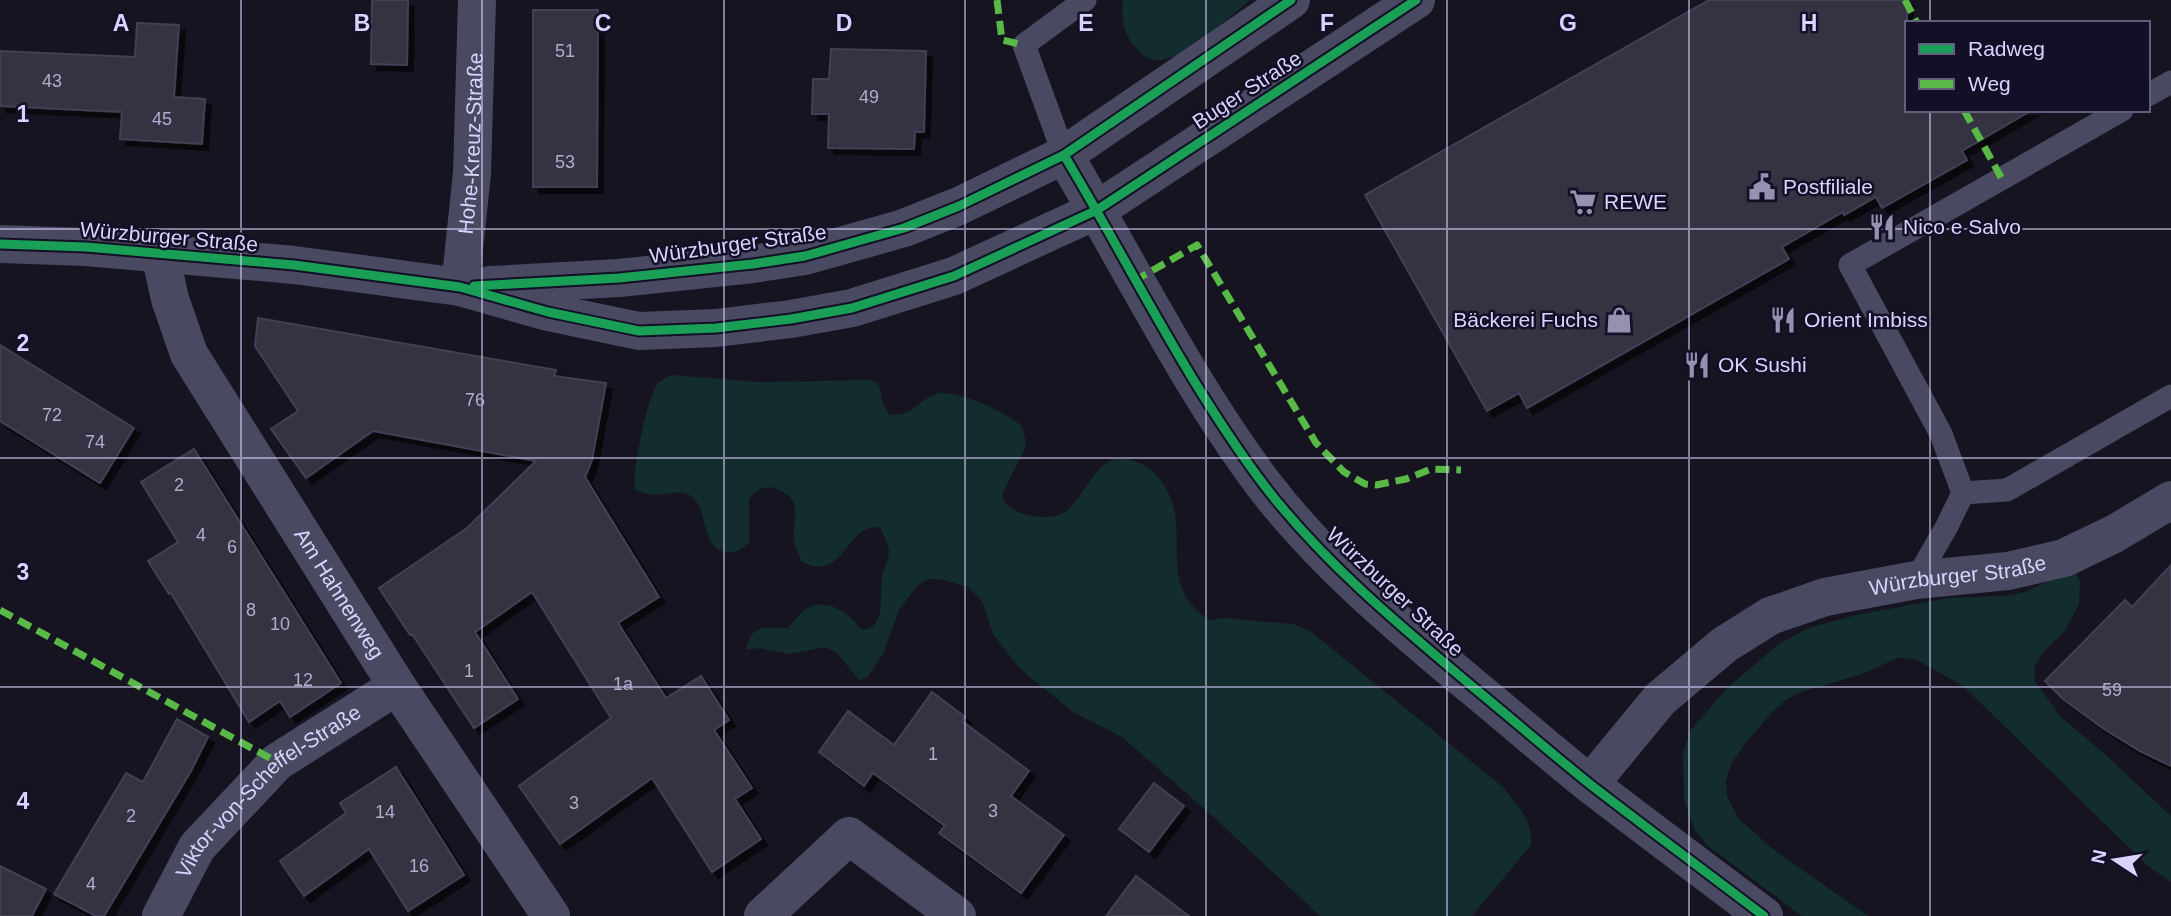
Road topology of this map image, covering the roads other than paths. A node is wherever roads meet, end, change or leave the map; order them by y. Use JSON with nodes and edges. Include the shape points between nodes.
{"nodes":[{"id":1,"x":477,"y":0,"type":"edge"},
{"id":2,"x":1085,"y":0,"type":"edge"},
{"id":3,"x":1290,"y":0,"type":"edge"},
{"id":4,"x":1416,"y":0,"type":"edge"},
{"id":5,"x":2171,"y":82,"type":"edge"},
{"id":6,"x":2150,"y":94,"type":"edge"},
{"id":7,"x":2118,"y":112,"type":"edge"},
{"id":8,"x":1064,"y":155,"type":"junction"},
{"id":9,"x":1097,"y":210,"type":"junction"},
{"id":10,"x":0,"y":244,"type":"edge"},
{"id":11,"x":160,"y":254,"type":"junction"},
{"id":12,"x":460,"y":287,"type":"junction"},
{"id":13,"x":2171,"y":396,"type":"edge"},
{"id":14,"x":1963,"y":493,"type":"junction"},
{"id":15,"x":2171,"y":500,"type":"edge"},
{"id":16,"x":1916,"y":580,"type":"junction"},
{"id":17,"x":397,"y":686,"type":"junction"},
{"id":18,"x":1590,"y":784,"type":"junction"},
{"id":19,"x":161,"y":916,"type":"edge"},
{"id":20,"x":551,"y":916,"type":"edge"},
{"id":21,"x":762,"y":916,"type":"edge"},
{"id":22,"x":957,"y":916,"type":"edge"},
{"id":23,"x":1764,"y":916,"type":"edge"}],
"edges":[{"from":1,"to":12,"type":"street","name":"Hohe-Kreuz-Straße","via":[[472,173]]},
{"from":2,"to":8,"type":"lane","via":[[1024,45]]},
{"from":3,"to":8,"type":"street"},
{"from":4,"to":9,"type":"street","name":"Buger Straße"},
{"from":5,"to":6,"type":"lane"},
{"from":7,"to":14,"type":"lane","via":[[1850,265],[1941,434]]},
{"from":8,"to":9,"type":"street","name":"Würzburger Straße"},
{"from":8,"to":12,"type":"street","name":"Würzburger Straße","via":[[937,215],[805,256],[619,278]]},
{"from":9,"to":12,"type":"street","name":"Würzburger Straße","via":[[941,280],[852,307],[791,319],[639,331]]},
{"from":9,"to":18,"type":"street","name":"Würzburger Straße","via":[[1134,281],[1218,419],[1307,536],[1393,621]]},
{"from":10,"to":11,"type":"street","name":"Würzburger Straße"},
{"from":11,"to":12,"type":"street","name":"Würzburger Straße","via":[[293,265]]},
{"from":11,"to":17,"type":"street","name":"Am Hahnenweg","via":[[189,354]]},
{"from":13,"to":14,"type":"lane","via":[[2007,490]]},
{"from":14,"to":16,"type":"lane"},
{"from":15,"to":16,"type":"street","name":"Würzburger Straße","via":[[2064,558],[2008,571]]},
{"from":16,"to":18,"type":"street","name":"Würzburger Straße","via":[[1825,597],[1770,616],[1724,645],[1660,699]]},
{"from":17,"to":19,"type":"street","name":"Viktor-von-Scheffel-Straße","via":[[276,762],[197,847]]},
{"from":17,"to":20,"type":"street","name":"Am Hahnenweg"},
{"from":18,"to":23,"type":"street","name":"Würzburger Straße"},
{"from":21,"to":22,"type":"street","via":[[849,836]]}]}
